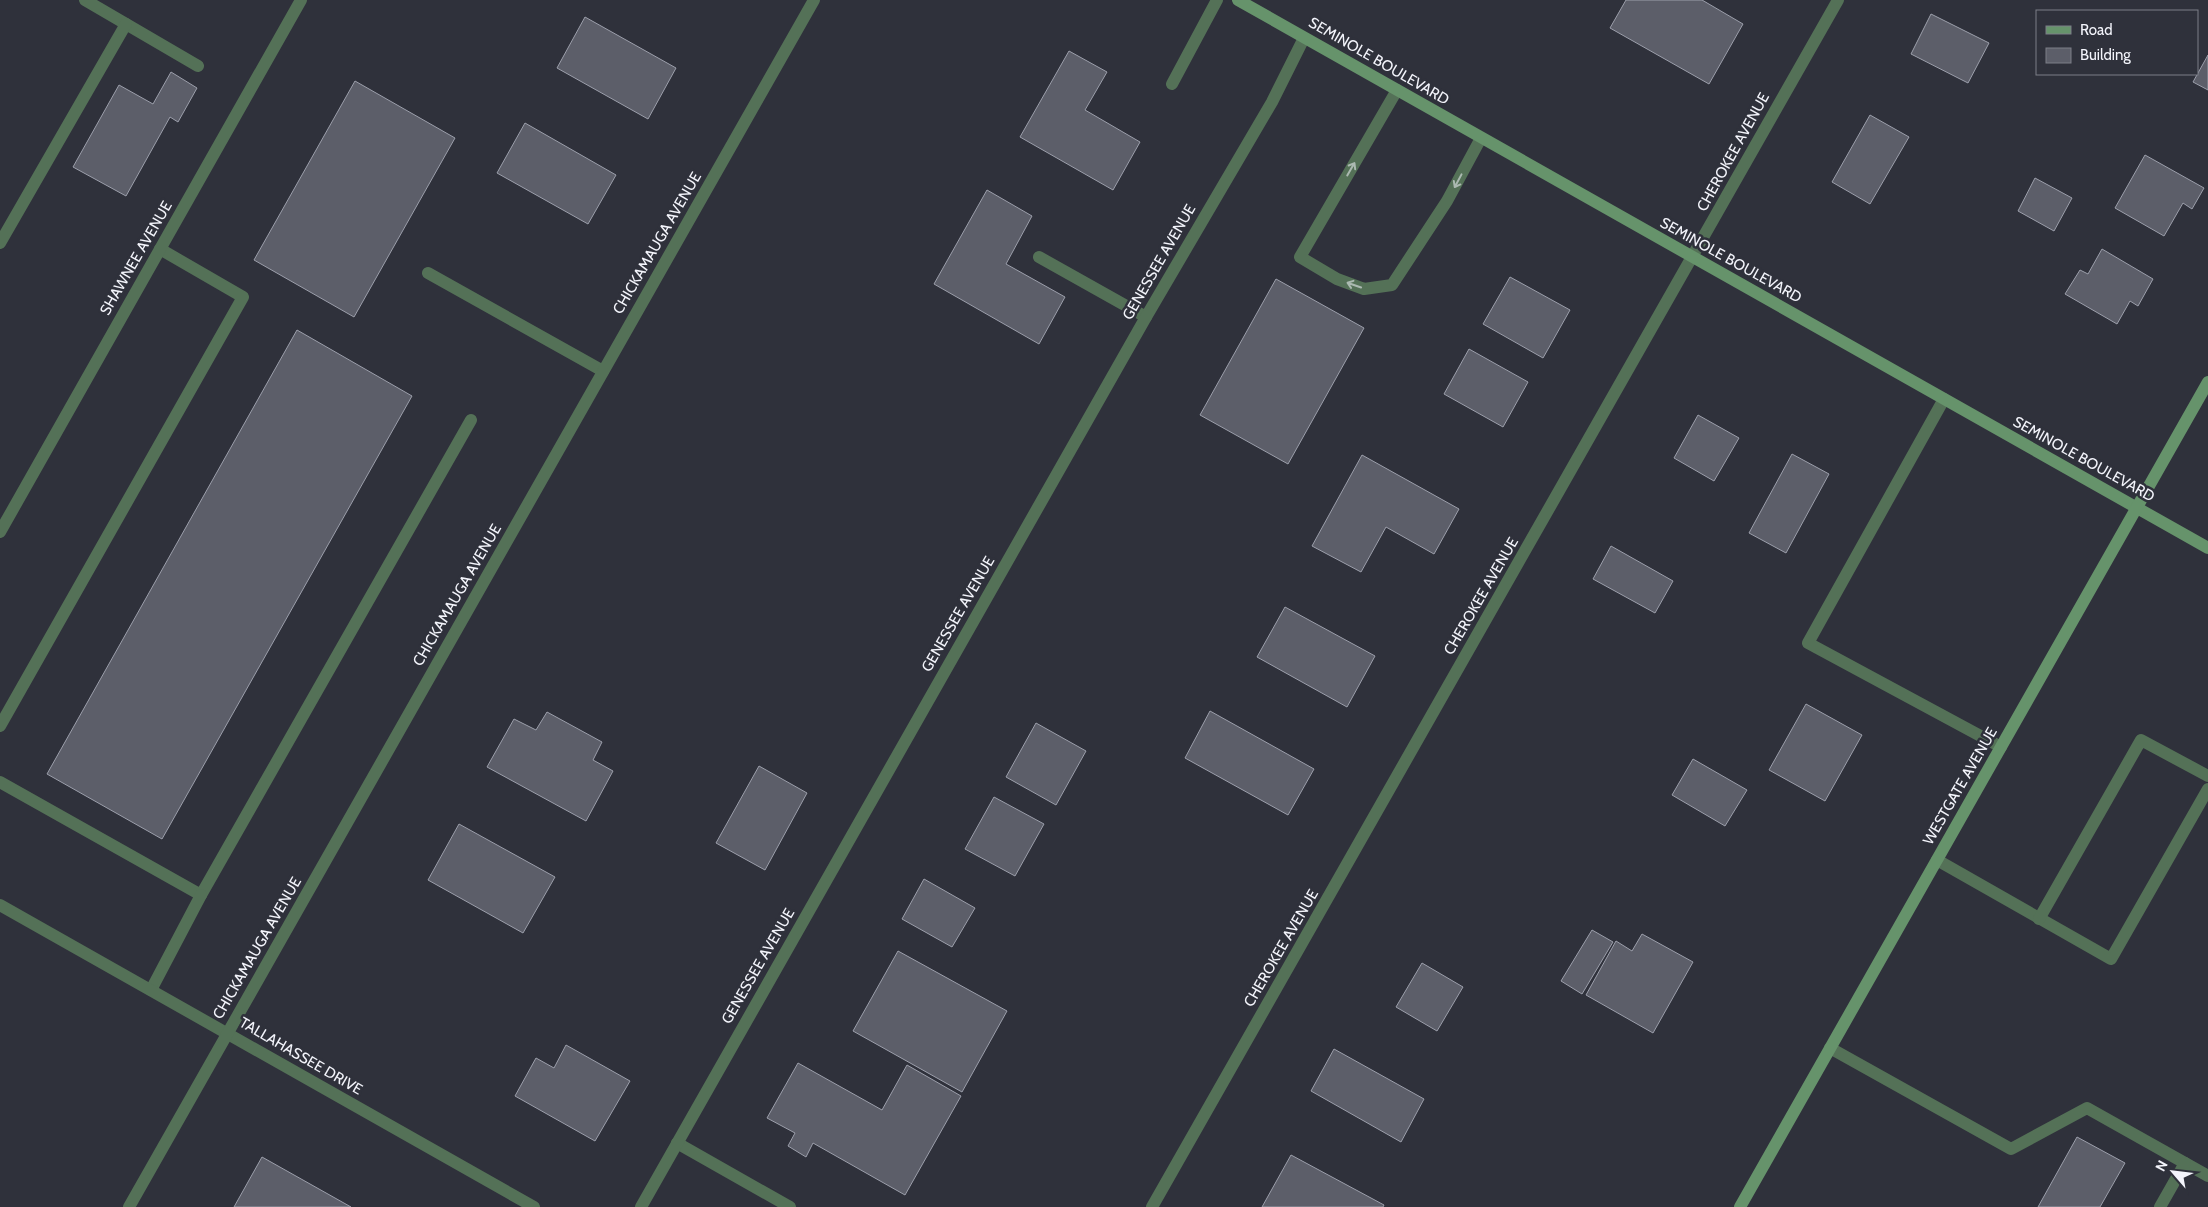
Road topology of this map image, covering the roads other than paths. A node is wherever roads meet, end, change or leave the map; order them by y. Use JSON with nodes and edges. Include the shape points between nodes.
{"nodes":[{"id":1,"x":85,"y":0,"type":"edge"},
{"id":2,"x":301,"y":0,"type":"edge"},
{"id":3,"x":814,"y":0,"type":"edge"},
{"id":4,"x":1217,"y":0,"type":"edge"},
{"id":5,"x":1238,"y":0,"type":"edge"},
{"id":6,"x":1838,"y":0,"type":"edge"},
{"id":7,"x":126,"y":24,"type":"junction"},
{"id":8,"x":1304,"y":38,"type":"junction"},
{"id":9,"x":198,"y":66,"type":"dead end"},
{"id":10,"x":1172,"y":84,"type":"dead end"},
{"id":11,"x":1397,"y":90,"type":"junction"},
{"id":12,"x":1481,"y":138,"type":"junction"},
{"id":13,"x":0,"y":243,"type":"edge"},
{"id":14,"x":160,"y":249,"type":"junction"},
{"id":15,"x":1039,"y":257,"type":"dead end"},
{"id":16,"x":1692,"y":257,"type":"junction"},
{"id":17,"x":428,"y":273,"type":"dead end"},
{"id":18,"x":1146,"y":317,"type":"junction"},
{"id":19,"x":603,"y":371,"type":"junction"},
{"id":20,"x":2208,"y":382,"type":"edge"},
{"id":21,"x":1944,"y":399,"type":"junction"},
{"id":22,"x":471,"y":420,"type":"dead end"},
{"id":23,"x":2137,"y":508,"type":"junction"},
{"id":24,"x":0,"y":532,"type":"edge"},
{"id":25,"x":2208,"y":548,"type":"edge"},
{"id":26,"x":0,"y":726,"type":"edge"},
{"id":27,"x":2001,"y":747,"type":"junction"},
{"id":28,"x":2208,"y":776,"type":"edge"},
{"id":29,"x":0,"y":782,"type":"edge"},
{"id":30,"x":2208,"y":789,"type":"edge"},
{"id":31,"x":1937,"y":860,"type":"junction"},
{"id":32,"x":201,"y":894,"type":"junction"},
{"id":33,"x":0,"y":905,"type":"edge"},
{"id":34,"x":2039,"y":919,"type":"junction"},
{"id":35,"x":151,"y":990,"type":"junction"},
{"id":36,"x":227,"y":1033,"type":"junction"},
{"id":37,"x":1830,"y":1048,"type":"junction"},
{"id":38,"x":677,"y":1143,"type":"junction"},
{"id":39,"x":2185,"y":1163,"type":"junction"},
{"id":40,"x":2208,"y":1176,"type":"edge"},
{"id":41,"x":129,"y":1207,"type":"edge"},
{"id":42,"x":534,"y":1207,"type":"edge"},
{"id":43,"x":641,"y":1207,"type":"edge"},
{"id":44,"x":790,"y":1207,"type":"edge"},
{"id":45,"x":1152,"y":1207,"type":"edge"},
{"id":46,"x":1740,"y":1207,"type":"edge"},
{"id":47,"x":2160,"y":1207,"type":"edge"}],
"edges":[{"from":1,"to":7,"type":"street"},
{"from":2,"to":14,"type":"street","name":"SHAWNEE AVENUE"},
{"from":3,"to":19,"type":"street","name":"CHICKAMAUGA AVENUE"},
{"from":4,"to":10,"type":"street"},
{"from":5,"to":8,"type":"street","name":"SEMINOLE BOULEVARD"},
{"from":6,"to":16,"type":"street","name":"CHEROKEE AVENUE"},
{"from":7,"to":9,"type":"street"},
{"from":7,"to":13,"type":"street"},
{"from":8,"to":11,"type":"street","name":"SEMINOLE BOULEVARD"},
{"from":8,"to":18,"type":"street","name":"GENESSEE AVENUE","via":[[1272,102]]},
{"from":11,"to":12,"type":"street","name":"SEMINOLE BOULEVARD"},
{"from":12,"to":11,"type":"street","one_way":true,"via":[[1447,201],[1392,285],[1364,289],[1337,280],[1300,257]]},
{"from":12,"to":16,"type":"street","name":"SEMINOLE BOULEVARD"},
{"from":14,"to":24,"type":"street","name":"SHAWNEE AVENUE"},
{"from":14,"to":26,"type":"street","via":[[243,297]]},
{"from":15,"to":18,"type":"street"},
{"from":16,"to":21,"type":"street","name":"SEMINOLE BOULEVARD"},
{"from":16,"to":45,"type":"street","name":"CHEROKEE AVENUE"},
{"from":17,"to":19,"type":"street"},
{"from":18,"to":38,"type":"street","name":"GENESSEE AVENUE"},
{"from":19,"to":36,"type":"street","name":"CHICKAMAUGA AVENUE"},
{"from":20,"to":23,"type":"street","name":"WESTGATE AVENUE"},
{"from":21,"to":23,"type":"street","name":"SEMINOLE BOULEVARD"},
{"from":21,"to":27,"type":"street","via":[[1808,643]]},
{"from":22,"to":32,"type":"street"},
{"from":23,"to":25,"type":"street","name":"SEMINOLE BOULEVARD"},
{"from":23,"to":27,"type":"street","name":"WESTGATE AVENUE"},
{"from":27,"to":31,"type":"street","name":"WESTGATE AVENUE"},
{"from":28,"to":34,"type":"street","via":[[2141,740]]},
{"from":29,"to":32,"type":"street"},
{"from":30,"to":34,"type":"street","via":[[2111,959]]},
{"from":31,"to":34,"type":"street"},
{"from":31,"to":37,"type":"street","name":"WESTGATE AVENUE"},
{"from":32,"to":35,"type":"street"},
{"from":33,"to":35,"type":"street","name":"TALLAHASSEE DRIVE"},
{"from":35,"to":36,"type":"street","name":"TALLAHASSEE DRIVE"},
{"from":36,"to":41,"type":"street","name":"CHICKAMAUGA AVENUE"},
{"from":36,"to":42,"type":"street","name":"TALLAHASSEE DRIVE"},
{"from":37,"to":39,"type":"street","via":[[2011,1149],[2087,1108]]},
{"from":37,"to":46,"type":"street","name":"WESTGATE AVENUE"},
{"from":38,"to":43,"type":"street","name":"GENESSEE AVENUE"},
{"from":38,"to":44,"type":"street"},
{"from":39,"to":40,"type":"street"},
{"from":39,"to":47,"type":"street"}]}
